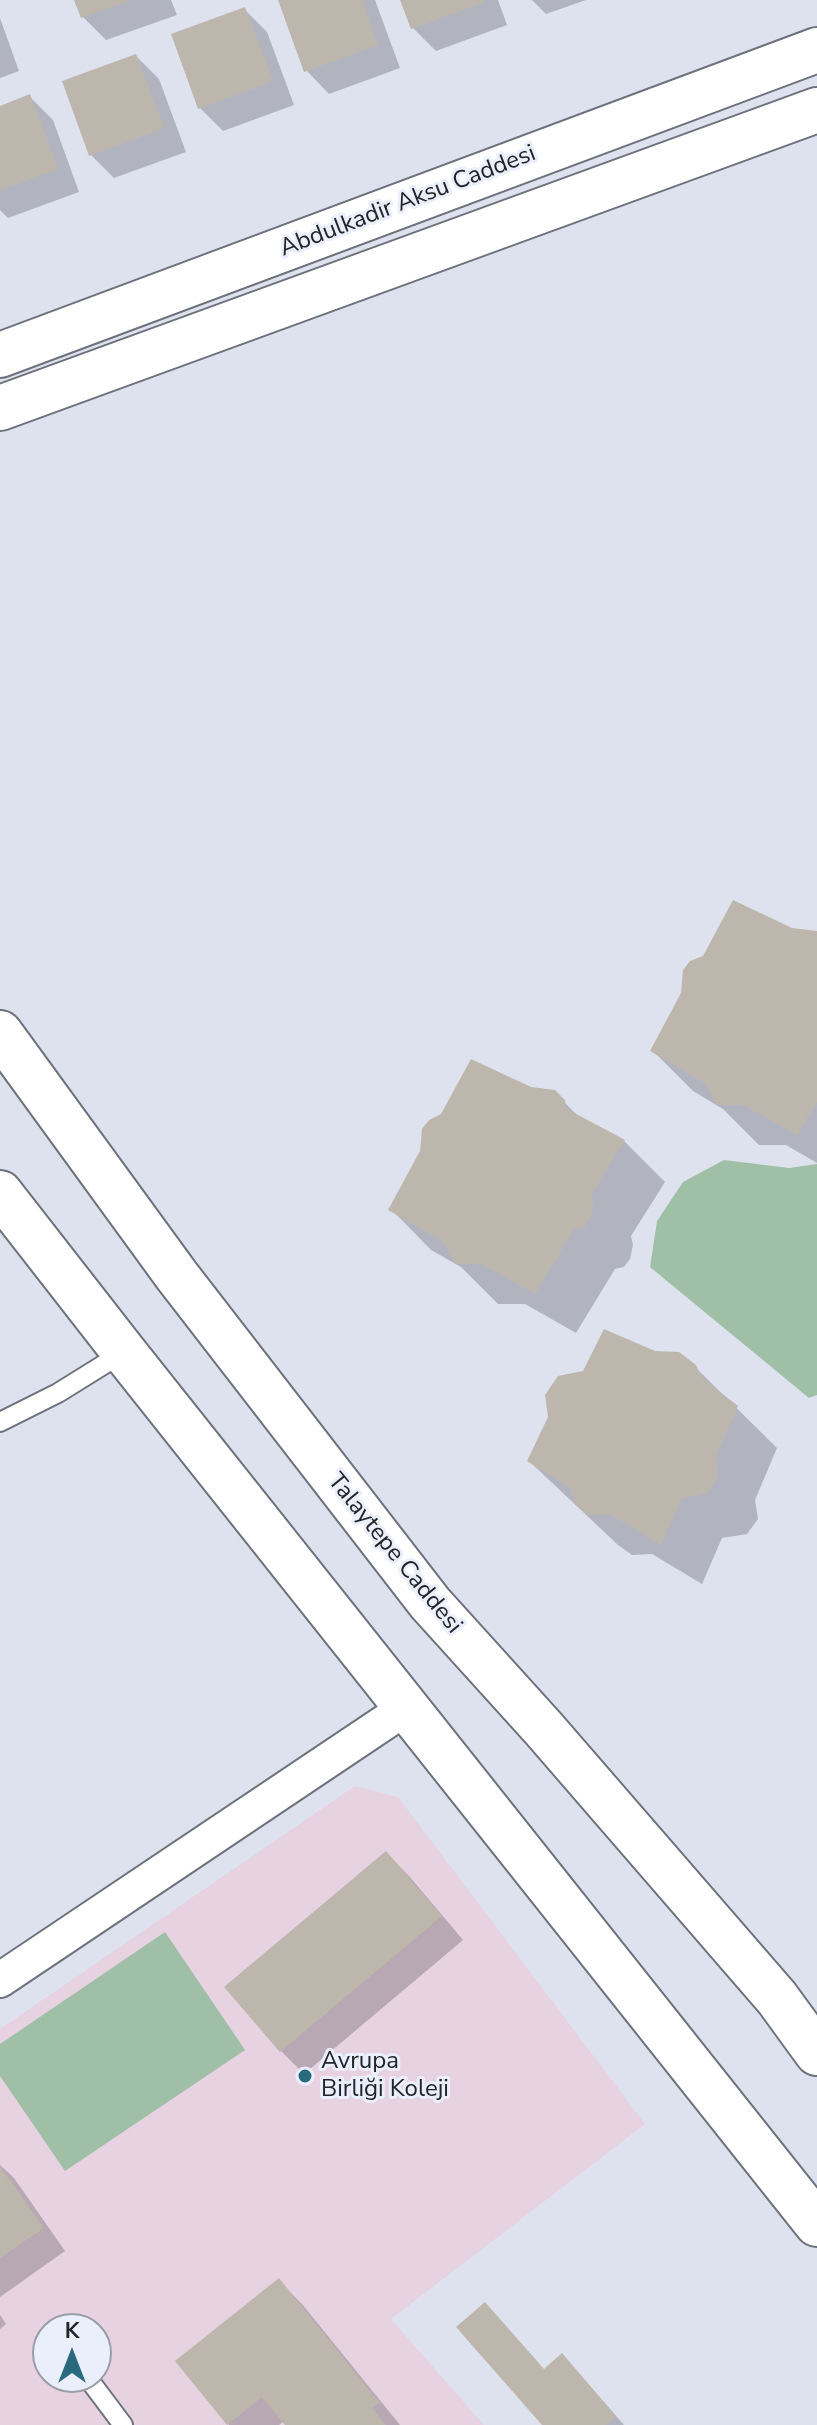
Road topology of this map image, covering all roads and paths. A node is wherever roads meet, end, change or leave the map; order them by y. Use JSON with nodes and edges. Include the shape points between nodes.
{"nodes":[{"id":1,"x":817,"y":50,"type":"edge"},
{"id":2,"x":817,"y":110,"type":"edge"},
{"id":3,"x":0,"y":355,"type":"edge"},
{"id":4,"x":0,"y":408,"type":"edge"},
{"id":5,"x":0,"y":1033,"type":"edge"},
{"id":6,"x":0,"y":1193,"type":"edge"},
{"id":7,"x":124,"y":1352,"type":"junction"},
{"id":8,"x":0,"y":1422,"type":"edge"},
{"id":9,"x":406,"y":1708,"type":"junction"},
{"id":10,"x":0,"y":1980,"type":"edge"},
{"id":11,"x":817,"y":2053,"type":"edge"},
{"id":12,"x":817,"y":2224,"type":"edge"},
{"id":13,"x":99,"y":2393,"type":"edge"},
{"id":14,"x":123,"y":2425,"type":"edge"}],
"edges":[{"from":1,"to":3,"type":"main road","name":"Abdulkadir Aksu Caddesi"},
{"from":2,"to":4,"type":"main road"},
{"from":5,"to":11,"type":"main road","name":"Talaytepe Caddesi","via":[[177,1276],[430,1603],[767,1987]]},
{"from":6,"to":7,"type":"main road"},
{"from":7,"to":8,"type":"lane"},
{"from":7,"to":9,"type":"main road"},
{"from":9,"to":10,"type":"street"},
{"from":9,"to":12,"type":"main road"},
{"from":13,"to":14,"type":"lane"}]}
